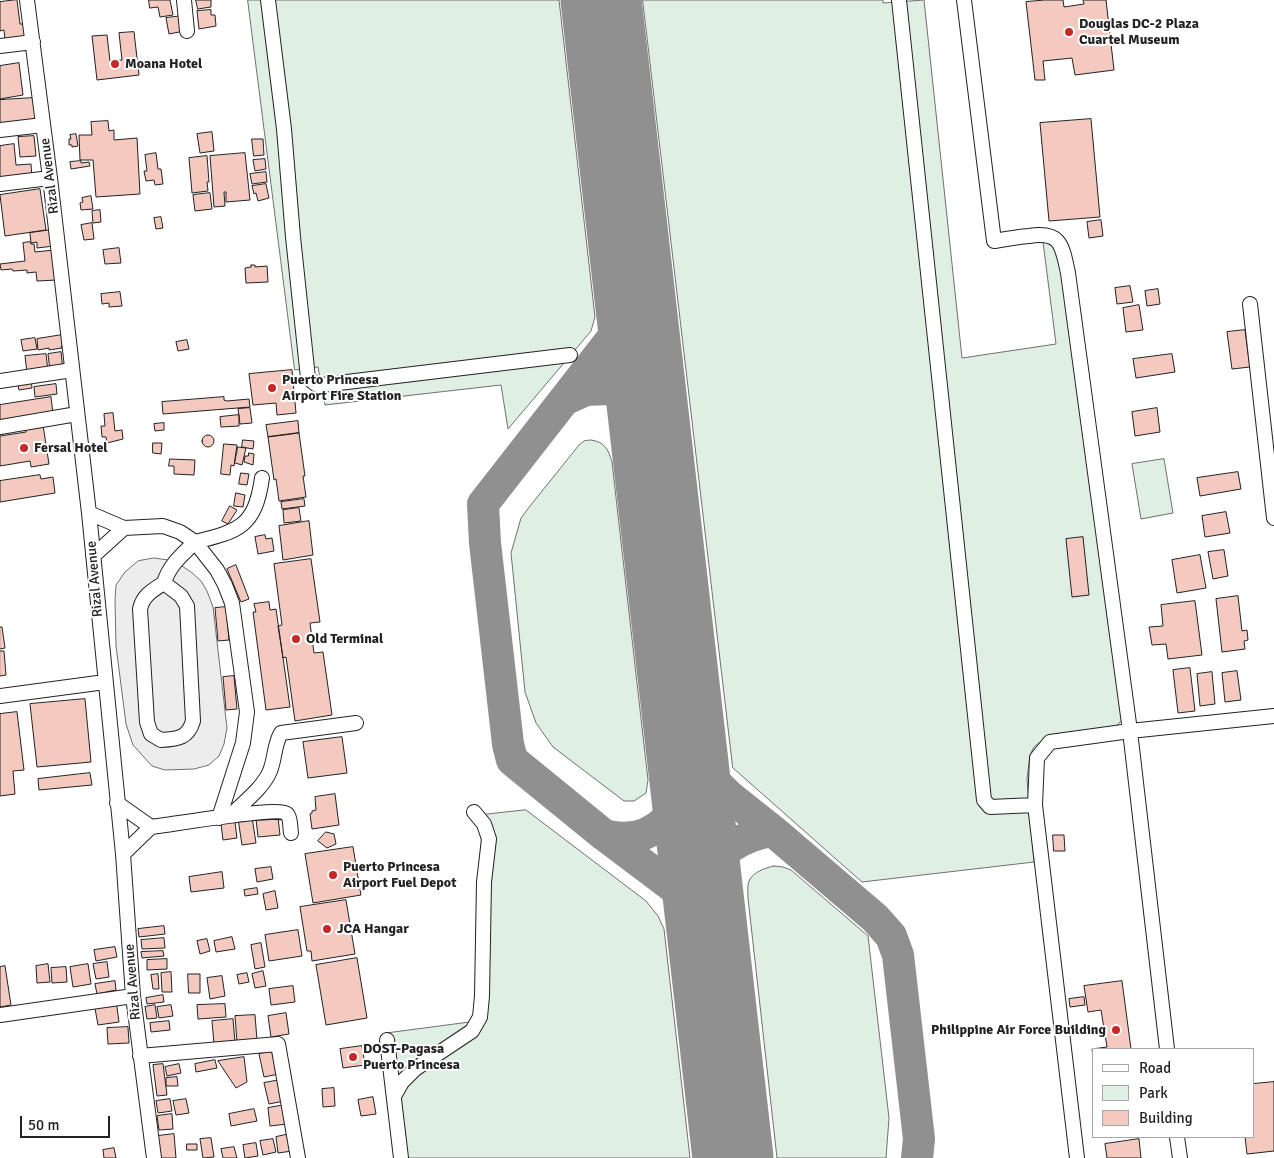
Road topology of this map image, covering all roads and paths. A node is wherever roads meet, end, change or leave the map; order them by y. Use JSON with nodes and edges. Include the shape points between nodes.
{"nodes":[{"id":1,"x":27,"y":0,"type":"edge"},
{"id":2,"x":184,"y":0,"type":"edge"},
{"id":3,"x":268,"y":0,"type":"edge"},
{"id":4,"x":899,"y":0,"type":"edge"},
{"id":5,"x":964,"y":0,"type":"edge"},
{"id":6,"x":187,"y":31,"type":"dead end"},
{"id":7,"x":33,"y":42,"type":"junction"},
{"id":8,"x":0,"y":46,"type":"edge"},
{"id":9,"x":43,"y":125,"type":"junction"},
{"id":10,"x":0,"y":130,"type":"edge"},
{"id":11,"x":50,"y":178,"type":"junction"},
{"id":12,"x":0,"y":184,"type":"edge"},
{"id":13,"x":1250,"y":304,"type":"dead end"},
{"id":14,"x":570,"y":355,"type":"dead end"},
{"id":15,"x":72,"y":370,"type":"junction"},
{"id":16,"x":0,"y":382,"type":"edge"},
{"id":17,"x":77,"y":414,"type":"junction"},
{"id":18,"x":0,"y":427,"type":"edge"},
{"id":19,"x":262,"y":478,"type":"dead end"},
{"id":20,"x":89,"y":513,"type":"junction"},
{"id":21,"x":1274,"y":518,"type":"edge"},
{"id":22,"x":124,"y":528,"type":"junction"},
{"id":23,"x":195,"y":542,"type":"junction"},
{"id":24,"x":93,"y":556,"type":"junction"},
{"id":25,"x":164,"y":583,"type":"junction"},
{"id":26,"x":105,"y":682,"type":"junction"},
{"id":27,"x":0,"y":696,"type":"edge"},
{"id":28,"x":1274,"y":716,"type":"edge"},
{"id":29,"x":356,"y":723,"type":"dead end"},
{"id":30,"x":1130,"y":732,"type":"junction"},
{"id":31,"x":117,"y":803,"type":"junction"},
{"id":32,"x":1035,"y":804,"type":"junction"},
{"id":33,"x":474,"y":812,"type":"dead end"},
{"id":34,"x":225,"y":816,"type":"junction"},
{"id":35,"x":151,"y":827,"type":"junction"},
{"id":36,"x":291,"y":833,"type":"dead end"},
{"id":37,"x":123,"y":854,"type":"junction"},
{"id":38,"x":134,"y":996,"type":"junction"},
{"id":39,"x":0,"y":1015,"type":"edge"},
{"id":40,"x":387,"y":1040,"type":"dead end"},
{"id":41,"x":1167,"y":1048,"type":"edge"},
{"id":42,"x":140,"y":1056,"type":"junction"},
{"id":43,"x":394,"y":1096,"type":"junction"},
{"id":44,"x":1178,"y":1138,"type":"edge"},
{"id":45,"x":154,"y":1158,"type":"edge"},
{"id":46,"x":298,"y":1158,"type":"edge"},
{"id":47,"x":401,"y":1158,"type":"edge"},
{"id":48,"x":1077,"y":1158,"type":"edge"},
{"id":49,"x":1180,"y":1158,"type":"edge"}],
"edges":[{"from":1,"to":7,"type":"street","name":"Rizal Avenue"},
{"from":2,"to":6,"type":"street"},
{"from":3,"to":14,"type":"street","via":[[308,378],[316,385],[322,385]]},
{"from":4,"to":32,"type":"street","via":[[984,800],[990,807]]},
{"from":5,"to":30,"type":"street","via":[[994,241],[1047,234],[1057,241],[1065,258]]},
{"from":7,"to":8,"type":"street"},
{"from":7,"to":9,"type":"street","name":"Rizal Avenue"},
{"from":9,"to":10,"type":"street"},
{"from":9,"to":11,"type":"street","name":"Rizal Avenue"},
{"from":11,"to":12,"type":"street"},
{"from":11,"to":15,"type":"street","name":"Rizal Avenue"},
{"from":13,"to":21,"type":"street"},
{"from":15,"to":16,"type":"street"},
{"from":15,"to":17,"type":"street","name":"Rizal Avenue"},
{"from":17,"to":18,"type":"street"},
{"from":17,"to":20,"type":"street","name":"Rizal Avenue"},
{"from":19,"to":23,"type":"street","via":[[259,500],[243,525],[233,532]]},
{"from":20,"to":22,"type":"street"},
{"from":20,"to":24,"type":"street","name":"Rizal Avenue"},
{"from":22,"to":23,"type":"street","via":[[163,526]]},
{"from":22,"to":24,"type":"street"},
{"from":23,"to":25,"type":"street","via":[[176,562]]},
{"from":23,"to":34,"type":"street","via":[[217,570],[232,603],[247,712]]},
{"from":24,"to":26,"type":"street","name":"Rizal Avenue"},
{"from":25,"to":25,"type":"street","via":[[146,595],[140,609],[147,722],[151,734],[161,740],[184,736],[194,721],[187,606],[181,596]]},
{"from":26,"to":27,"type":"street"},
{"from":26,"to":31,"type":"street","name":"Rizal Avenue"},
{"from":28,"to":30,"type":"street"},
{"from":29,"to":34,"type":"street","via":[[281,733],[270,771],[255,792]]},
{"from":30,"to":32,"type":"street","via":[[1050,742],[1037,758]]},
{"from":30,"to":41,"type":"street"},
{"from":31,"to":35,"type":"street"},
{"from":31,"to":37,"type":"street","name":"Rizal Avenue"},
{"from":32,"to":48,"type":"street"},
{"from":33,"to":43,"type":"street","via":[[484,824],[489,839],[484,882],[480,1017],[472,1031],[415,1069]]},
{"from":34,"to":35,"type":"street"},
{"from":34,"to":36,"type":"street","via":[[282,812],[288,816]]},
{"from":35,"to":37,"type":"street"},
{"from":37,"to":38,"type":"street","name":"Rizal Avenue"},
{"from":38,"to":39,"type":"street"},
{"from":38,"to":42,"type":"street","name":"Rizal Avenue"},
{"from":40,"to":43,"type":"street"},
{"from":42,"to":45,"type":"street","name":"Rizal Avenue"},
{"from":42,"to":46,"type":"street","via":[[278,1044]]},
{"from":43,"to":47,"type":"street"},
{"from":44,"to":49,"type":"street"}]}
